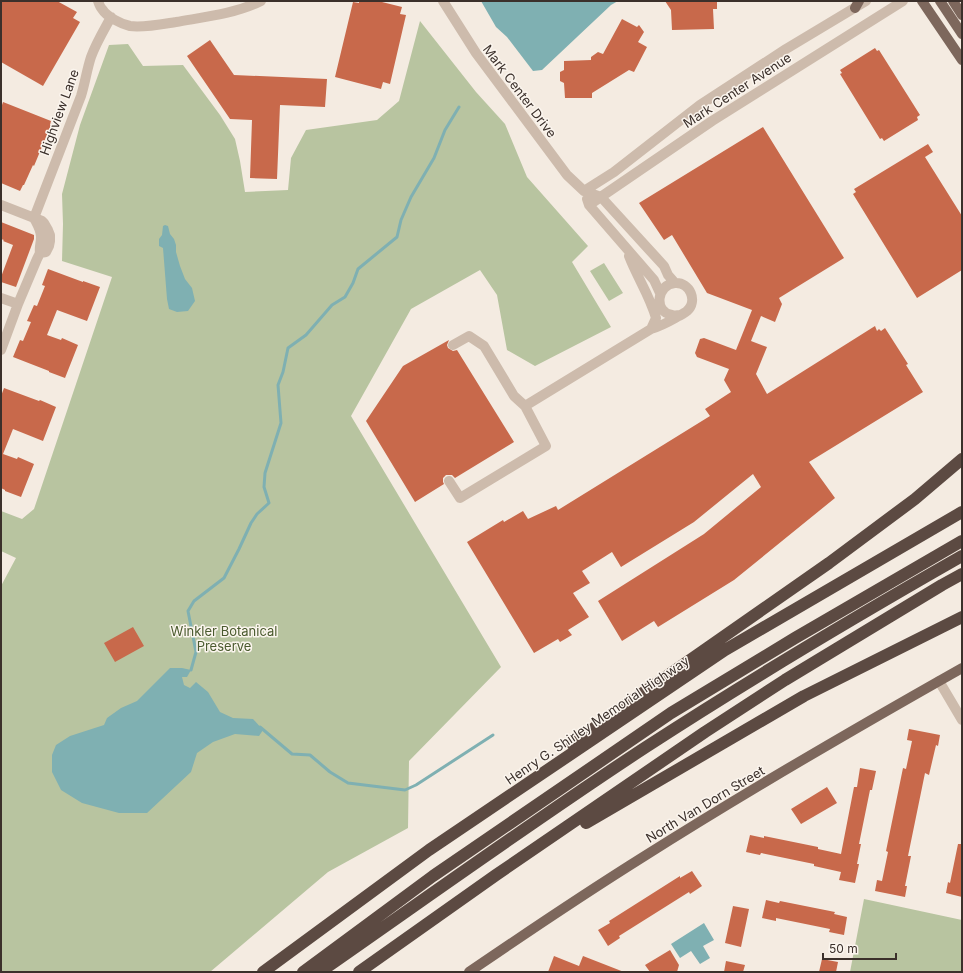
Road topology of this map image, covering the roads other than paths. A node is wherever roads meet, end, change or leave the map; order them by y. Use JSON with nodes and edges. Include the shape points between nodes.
{"nodes":[{"id":1,"x":98,"y":1,"type":"edge"},
{"id":2,"x":261,"y":1,"type":"edge"},
{"id":3,"x":443,"y":1,"type":"edge"},
{"id":4,"x":866,"y":1,"type":"edge"},
{"id":5,"x":903,"y":1,"type":"edge"},
{"id":6,"x":922,"y":1,"type":"edge"},
{"id":7,"x":940,"y":1,"type":"edge"},
{"id":8,"x":953,"y":1,"type":"edge"},
{"id":9,"x":857,"y":4,"type":"edge"},
{"id":10,"x":962,"y":15,"type":"edge"},
{"id":11,"x":110,"y":17,"type":"junction"},
{"id":12,"x":962,"y":34,"type":"edge"},
{"id":13,"x":954,"y":47,"type":"junction"},
{"id":14,"x":962,"y":60,"type":"edge"},
{"id":15,"x":962,"y":67,"type":"edge"},
{"id":16,"x":584,"y":191,"type":"junction"},
{"id":17,"x":601,"y":197,"type":"junction"},
{"id":18,"x":1,"y":205,"type":"edge"},
{"id":19,"x":588,"y":205,"type":"junction"},
{"id":20,"x":34,"y":218,"type":"junction"},
{"id":21,"x":626,"y":248,"type":"junction"},
{"id":22,"x":675,"y":283,"type":"junction"},
{"id":23,"x":660,"y":293,"type":"junction"},
{"id":24,"x":1,"y":298,"type":"edge"},
{"id":25,"x":18,"y":304,"type":"junction"},
{"id":26,"x":681,"y":315,"type":"junction"},
{"id":27,"x":651,"y":329,"type":"junction"},
{"id":28,"x":453,"y":345,"type":"dead end"},
{"id":29,"x":1,"y":350,"type":"edge"},
{"id":30,"x":524,"y":406,"type":"junction"},
{"id":31,"x":962,"y":460,"type":"edge"},
{"id":32,"x":962,"y":470,"type":"edge"},
{"id":33,"x":449,"y":481,"type":"dead end"},
{"id":34,"x":915,"y":499,"type":"junction"},
{"id":35,"x":962,"y":512,"type":"edge"},
{"id":36,"x":962,"y":541,"type":"edge"},
{"id":37,"x":962,"y":556,"type":"edge"},
{"id":38,"x":962,"y":574,"type":"edge"},
{"id":39,"x":962,"y":617,"type":"edge"},
{"id":40,"x":962,"y":668,"type":"edge"},
{"id":41,"x":939,"y":681,"type":"junction"},
{"id":42,"x":962,"y":720,"type":"edge"},
{"id":43,"x":429,"y":850,"type":"junction"},
{"id":44,"x":496,"y":875,"type":"junction"},
{"id":45,"x":263,"y":972,"type":"edge"},
{"id":46,"x":303,"y":972,"type":"edge"},
{"id":47,"x":320,"y":972,"type":"edge"},
{"id":48,"x":359,"y":972,"type":"edge"},
{"id":49,"x":469,"y":972,"type":"edge"}],
"edges":[{"from":1,"to":11,"type":"street","via":[[102,10]]},
{"from":2,"to":11,"type":"street","via":[[234,11],[154,25],[132,26]]},
{"from":3,"to":16,"type":"street","name":"Mark Center Drive","via":[[494,79],[567,175]]},
{"from":4,"to":9,"type":"street","name":"Mark Center Avenue"},
{"from":5,"to":17,"type":"street","name":"Mark Center Avenue","via":[[712,121]]},
{"from":6,"to":13,"type":"main road"},
{"from":7,"to":12,"type":"main road"},
{"from":8,"to":10,"type":"main road"},
{"from":9,"to":16,"type":"street","name":"Mark Center Avenue","via":[[700,105],[614,172]]},
{"from":11,"to":20,"type":"street","name":"Highview Lane","via":[[91,57],[85,82]]},
{"from":13,"to":14,"type":"main road"},
{"from":13,"to":15,"type":"main road"},
{"from":16,"to":17,"type":"street","name":"Mark Center Drive"},
{"from":16,"to":19,"type":"street"},
{"from":17,"to":19,"type":"street","name":"Mark Center Avenue"},
{"from":17,"to":22,"type":"street","name":"Mark Center Drive","via":[[664,266]]},
{"from":18,"to":20,"type":"street"},
{"from":19,"to":21,"type":"street"},
{"from":20,"to":25,"type":"street","via":[[41,235],[40,253]]},
{"from":21,"to":23,"type":"street","via":[[654,280]]},
{"from":21,"to":27,"type":"street","via":[[653,307],[656,318]]},
{"from":22,"to":23,"type":"street","via":[[666,286]]},
{"from":22,"to":26,"type":"street","via":[[684,285],[692,296],[691,306]]},
{"from":23,"to":26,"type":"street","via":[[661,307],[672,315]]},
{"from":24,"to":25,"type":"street"},
{"from":25,"to":29,"type":"street"},
{"from":26,"to":27,"type":"street"},
{"from":27,"to":30,"type":"street"},
{"from":28,"to":30,"type":"street","via":[[469,336],[484,346],[514,396]]},
{"from":30,"to":33,"type":"street","via":[[546,446],[460,498]]},
{"from":31,"to":34,"type":"highway"},
{"from":32,"to":34,"type":"highway"},
{"from":34,"to":43,"type":"highway","via":[[823,567],[624,706]]},
{"from":35,"to":43,"type":"highway","name":"Henry G. Shirley Memorial Highway","via":[[725,650]]},
{"from":36,"to":46,"type":"highway","via":[[671,713],[433,876]]},
{"from":37,"to":47,"type":"highway","via":[[867,610],[639,751]]},
{"from":38,"to":44,"type":"highway","via":[[705,732]]},
{"from":39,"to":44,"type":"highway","via":[[804,696]]},
{"from":40,"to":41,"type":"main road","name":"North Van Dorn Street"},
{"from":41,"to":42,"type":"street"},
{"from":41,"to":49,"type":"main road","name":"North Van Dorn Street","via":[[649,853]]},
{"from":43,"to":45,"type":"highway","name":"Henry G. Shirley Memorial Highway"},
{"from":44,"to":48,"type":"highway"}]}
